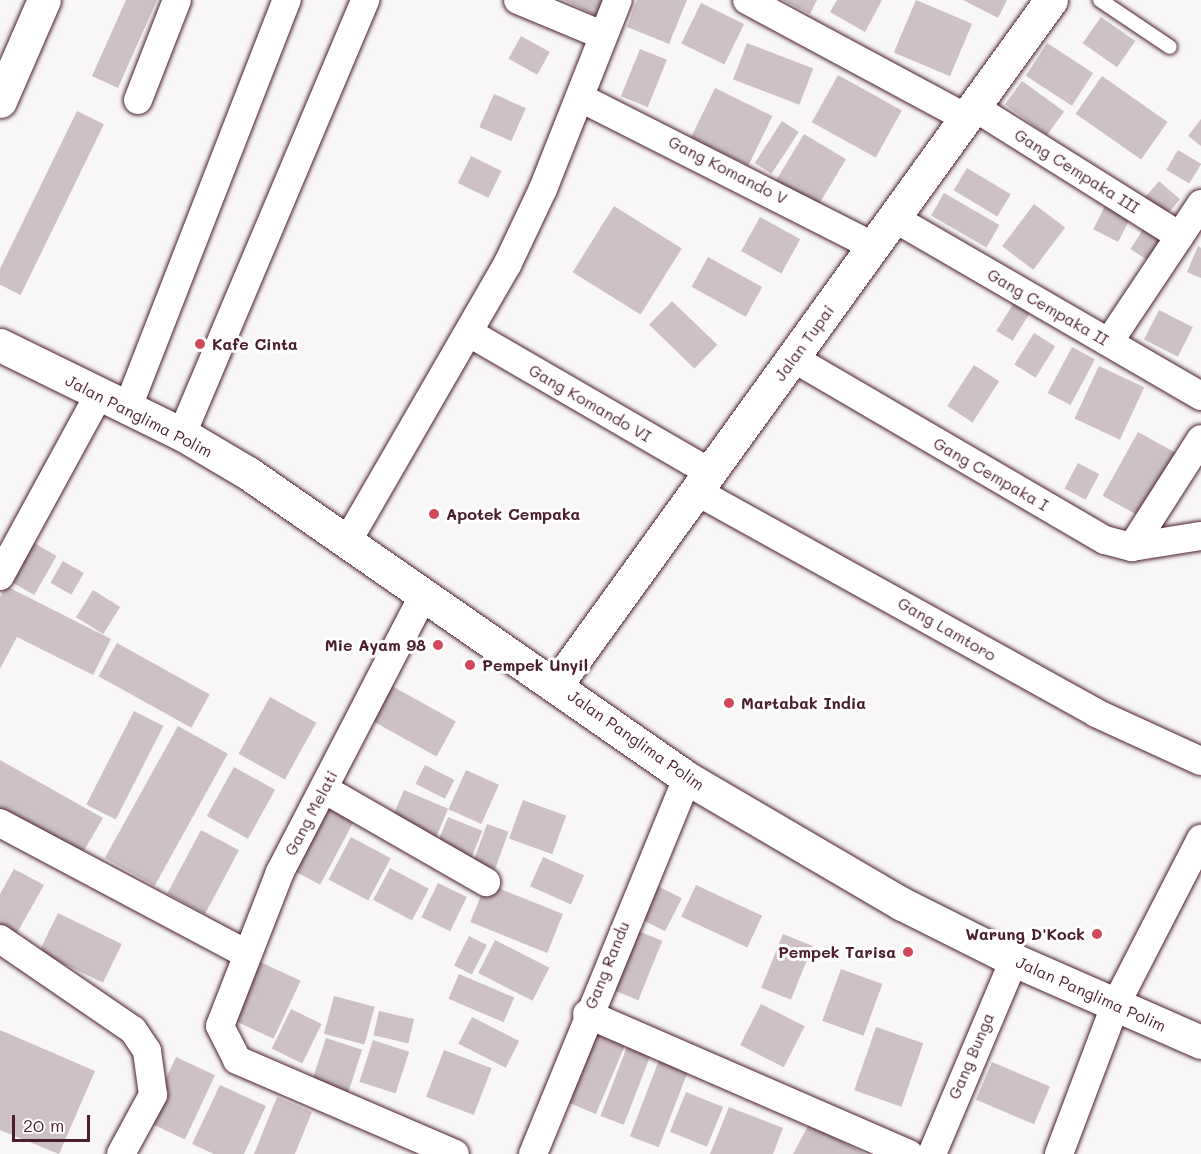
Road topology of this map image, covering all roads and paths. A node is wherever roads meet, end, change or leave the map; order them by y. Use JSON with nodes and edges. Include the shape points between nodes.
{"nodes":[{"id":1,"x":44,"y":0,"type":"edge"},
{"id":2,"x":177,"y":0,"type":"edge"},
{"id":3,"x":287,"y":0,"type":"edge"},
{"id":4,"x":365,"y":0,"type":"edge"},
{"id":5,"x":518,"y":0,"type":"edge"},
{"id":6,"x":618,"y":0,"type":"edge"},
{"id":7,"x":747,"y":0,"type":"edge"},
{"id":8,"x":1051,"y":0,"type":"edge"},
{"id":9,"x":1100,"y":0,"type":"edge"},
{"id":10,"x":602,"y":35,"type":"junction"},
{"id":11,"x":1170,"y":47,"type":"dead end"},
{"id":12,"x":3,"y":86,"type":"edge"},
{"id":13,"x":581,"y":98,"type":"junction"},
{"id":14,"x":138,"y":100,"type":"dead end"},
{"id":15,"x":970,"y":112,"type":"junction"},
{"id":16,"x":1201,"y":204,"type":"edge"},
{"id":17,"x":894,"y":218,"type":"junction"},
{"id":18,"x":1180,"y":236,"type":"junction"},
{"id":19,"x":873,"y":246,"type":"junction"},
{"id":20,"x":471,"y":334,"type":"junction"},
{"id":21,"x":1109,"y":342,"type":"junction"},
{"id":22,"x":0,"y":345,"type":"edge"},
{"id":23,"x":793,"y":358,"type":"junction"},
{"id":24,"x":98,"y":396,"type":"junction"},
{"id":25,"x":1201,"y":396,"type":"edge"},
{"id":26,"x":128,"y":407,"type":"junction"},
{"id":27,"x":182,"y":434,"type":"junction"},
{"id":28,"x":1201,"y":439,"type":"edge"},
{"id":29,"x":703,"y":482,"type":"junction"},
{"id":30,"x":1201,"y":536,"type":"edge"},
{"id":31,"x":347,"y":542,"type":"junction"},
{"id":32,"x":1132,"y":547,"type":"junction"},
{"id":33,"x":0,"y":576,"type":"edge"},
{"id":34,"x":422,"y":598,"type":"junction"},
{"id":35,"x":556,"y":685,"type":"junction"},
{"id":36,"x":1201,"y":761,"type":"edge"},
{"id":37,"x":687,"y":778,"type":"junction"},
{"id":38,"x":324,"y":789,"type":"junction"},
{"id":39,"x":0,"y":823,"type":"edge"},
{"id":40,"x":1201,"y":839,"type":"edge"},
{"id":41,"x":486,"y":882,"type":"dead end"},
{"id":42,"x":0,"y":939,"type":"edge"},
{"id":43,"x":246,"y":954,"type":"junction"},
{"id":44,"x":1014,"y":960,"type":"junction"},
{"id":45,"x":1115,"y":1006,"type":"junction"},
{"id":46,"x":587,"y":1014,"type":"junction"},
{"id":47,"x":1201,"y":1042,"type":"edge"},
{"id":48,"x":121,"y":1154,"type":"edge"},
{"id":49,"x":455,"y":1154,"type":"edge"},
{"id":50,"x":533,"y":1154,"type":"edge"},
{"id":51,"x":909,"y":1154,"type":"edge"},
{"id":52,"x":932,"y":1154,"type":"edge"},
{"id":53,"x":1059,"y":1154,"type":"edge"}],
"edges":[{"from":1,"to":12,"type":"street"},
{"from":2,"to":14,"type":"street"},
{"from":3,"to":26,"type":"street"},
{"from":4,"to":27,"type":"street"},
{"from":5,"to":10,"type":"street"},
{"from":6,"to":10,"type":"street"},
{"from":7,"to":15,"type":"street","name":"Gang Cempaka III"},
{"from":8,"to":15,"type":"street","name":"Jalan Tupai"},
{"from":9,"to":11,"type":"lane"},
{"from":10,"to":13,"type":"street"},
{"from":13,"to":19,"type":"street","name":"Gang Komando V"},
{"from":13,"to":20,"type":"street"},
{"from":15,"to":17,"type":"street","name":"Jalan Tupai"},
{"from":15,"to":18,"type":"street","name":"Gang Cempaka III"},
{"from":16,"to":18,"type":"street"},
{"from":17,"to":19,"type":"street","name":"Jalan Tupai"},
{"from":17,"to":21,"type":"street","name":"Gang Cempaka II"},
{"from":18,"to":21,"type":"street"},
{"from":19,"to":23,"type":"street","name":"Jalan Tupai"},
{"from":20,"to":29,"type":"street","name":"Gang Komando VI"},
{"from":20,"to":31,"type":"street"},
{"from":21,"to":25,"type":"street","name":"Gang Cempaka II"},
{"from":22,"to":24,"type":"street","name":"Jalan Panglima Polim"},
{"from":23,"to":29,"type":"street","name":"Jalan Tupai"},
{"from":23,"to":32,"type":"street","name":"Gang Cempaka I","via":[[1106,540]]},
{"from":24,"to":26,"type":"street","name":"Jalan Panglima Polim"},
{"from":24,"to":33,"type":"street"},
{"from":26,"to":27,"type":"street","name":"Jalan Panglima Polim"},
{"from":27,"to":31,"type":"street","name":"Jalan Panglima Polim"},
{"from":28,"to":32,"type":"street"},
{"from":29,"to":35,"type":"street","name":"Jalan Tupai"},
{"from":29,"to":36,"type":"street","name":"Gang Lamtoro","via":[[1096,713]]},
{"from":30,"to":32,"type":"street","name":"Gang Cempaka I"},
{"from":31,"to":34,"type":"street","name":"Jalan Panglima Polim"},
{"from":34,"to":35,"type":"street","name":"Jalan Panglima Polim"},
{"from":34,"to":38,"type":"street","name":"Gang Melati"},
{"from":35,"to":37,"type":"street","name":"Jalan Panglima Polim"},
{"from":37,"to":44,"type":"street","name":"Jalan Panglima Polim","via":[[902,904]]},
{"from":37,"to":46,"type":"street","name":"Gang Randu"},
{"from":38,"to":41,"type":"street"},
{"from":38,"to":43,"type":"street","name":"Gang Melati"},
{"from":39,"to":43,"type":"street"},
{"from":40,"to":45,"type":"street"},
{"from":42,"to":48,"type":"street","via":[[133,1030],[147,1051],[153,1095]]},
{"from":43,"to":49,"type":"street","name":"Gang Melati","via":[[229,994],[223,1035],[237,1060]]},
{"from":44,"to":45,"type":"street","name":"Jalan Panglima Polim"},
{"from":44,"to":52,"type":"street","name":"Gang Bunga"},
{"from":45,"to":47,"type":"street","name":"Jalan Panglima Polim"},
{"from":45,"to":53,"type":"street"},
{"from":46,"to":50,"type":"street","name":"Gang Randu"},
{"from":46,"to":51,"type":"street"}]}
